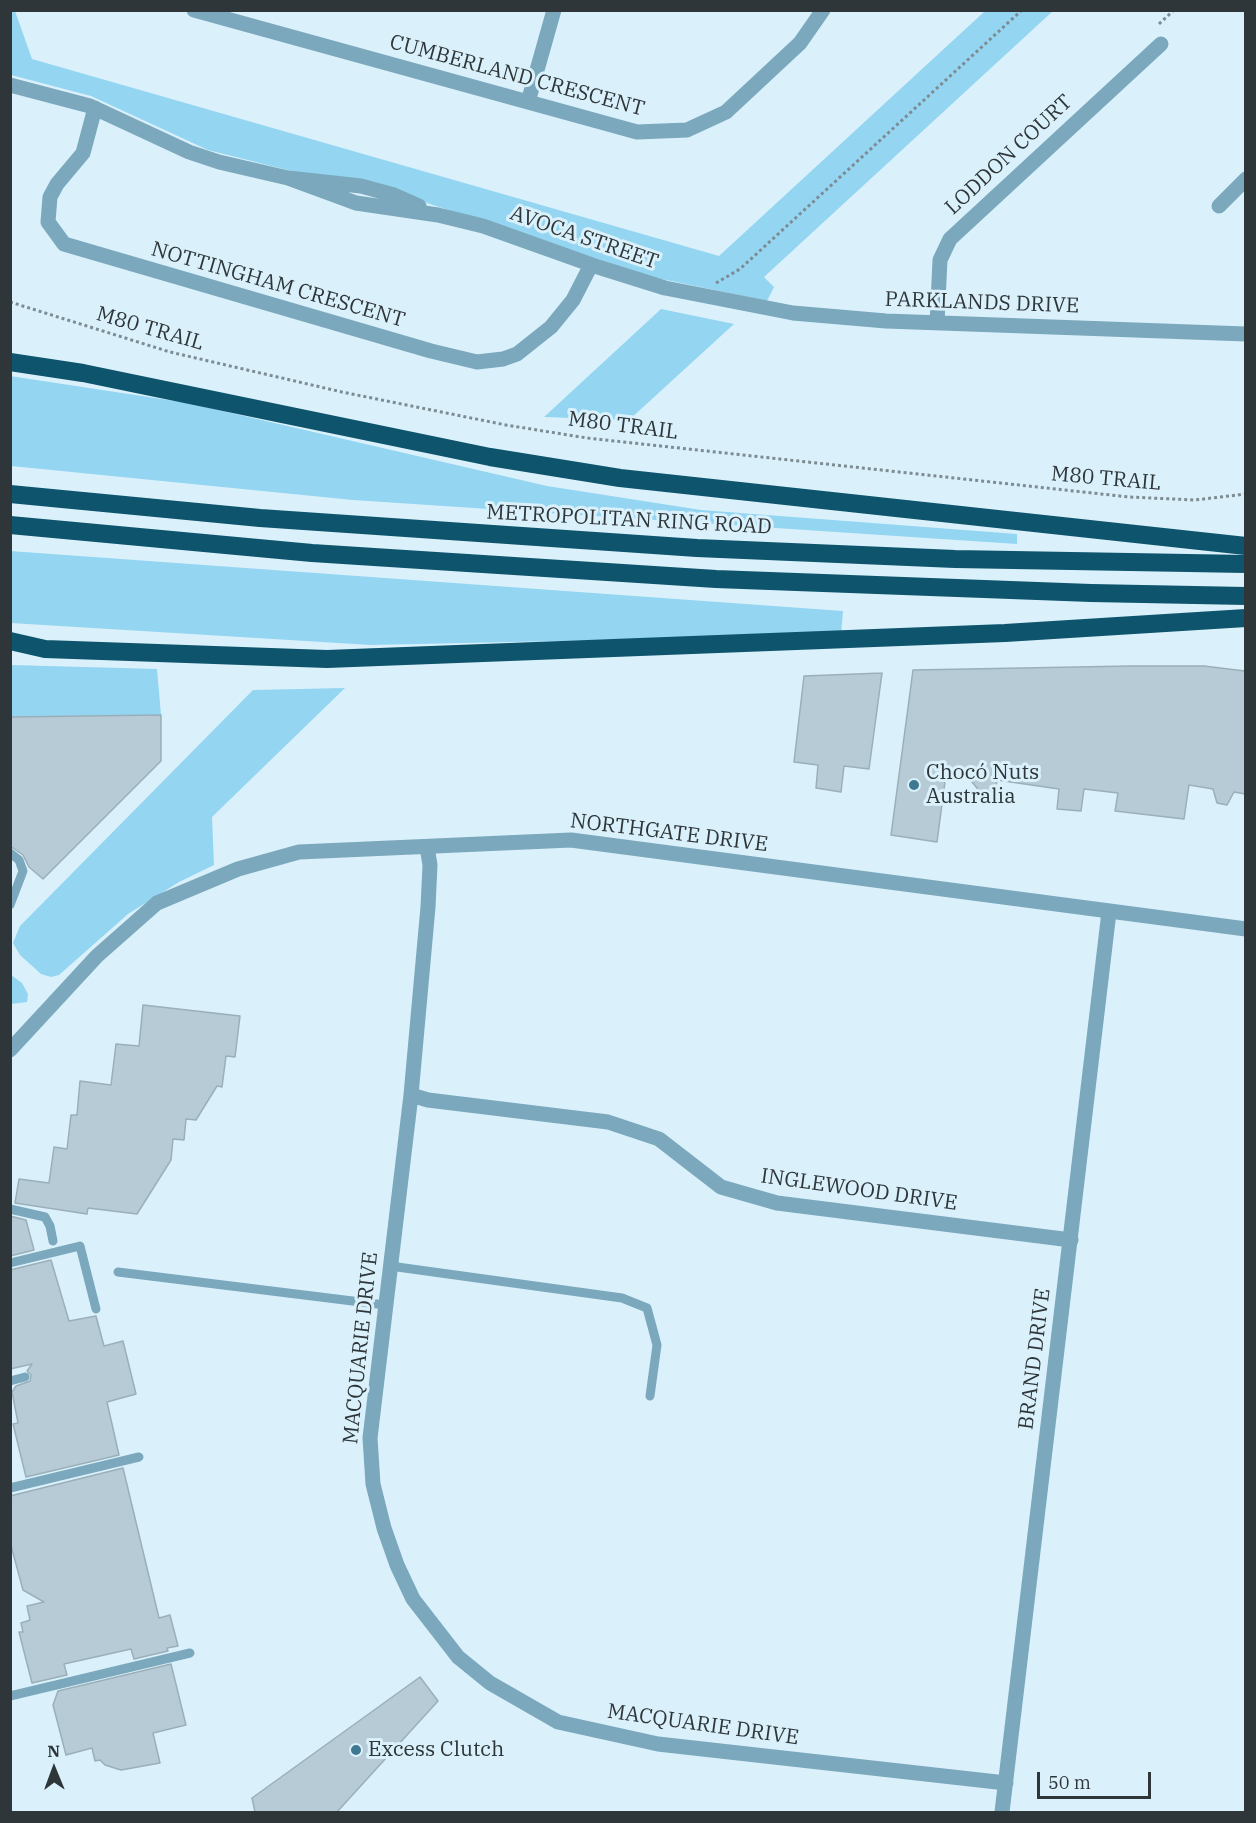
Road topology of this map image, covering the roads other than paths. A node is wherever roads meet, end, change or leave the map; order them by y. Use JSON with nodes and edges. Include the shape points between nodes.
{"nodes":[{"id":1,"x":194,"y":10,"type":"edge"},
{"id":2,"x":554,"y":10,"type":"edge"},
{"id":3,"x":823,"y":10,"type":"edge"},
{"id":4,"x":1161,"y":44,"type":"dead end"},
{"id":5,"x":10,"y":85,"type":"edge"},
{"id":6,"x":10,"y":93,"type":"edge"},
{"id":7,"x":34,"y":93,"type":"junction"},
{"id":8,"x":528,"y":102,"type":"junction"},
{"id":9,"x":95,"y":108,"type":"junction"},
{"id":10,"x":1245,"y":179,"type":"edge"},
{"id":11,"x":1219,"y":206,"type":"dead end"},
{"id":12,"x":591,"y":265,"type":"junction"},
{"id":13,"x":717,"y":299,"type":"joint"},
{"id":14,"x":937,"y":323,"type":"junction"},
{"id":15,"x":1245,"y":334,"type":"edge"},
{"id":16,"x":10,"y":362,"type":"edge"},
{"id":17,"x":10,"y":494,"type":"edge"},
{"id":18,"x":10,"y":525,"type":"edge"},
{"id":19,"x":1245,"y":546,"type":"edge"},
{"id":20,"x":1245,"y":564,"type":"edge"},
{"id":21,"x":1245,"y":596,"type":"edge"},
{"id":22,"x":1245,"y":618,"type":"edge"},
{"id":23,"x":10,"y":641,"type":"edge"},
{"id":24,"x":45,"y":649,"type":"junction"},
{"id":25,"x":10,"y":654,"type":"edge"},
{"id":26,"x":427,"y":847,"type":"junction"},
{"id":27,"x":10,"y":853,"type":"edge"},
{"id":28,"x":10,"y":905,"type":"edge"},
{"id":29,"x":1109,"y":912,"type":"junction"},
{"id":30,"x":1245,"y":929,"type":"edge"},
{"id":31,"x":10,"y":1050,"type":"edge"},
{"id":32,"x":411,"y":1095,"type":"junction"},
{"id":33,"x":10,"y":1209,"type":"edge"},
{"id":34,"x":1071,"y":1240,"type":"junction"},
{"id":35,"x":53,"y":1241,"type":"dead end"},
{"id":36,"x":10,"y":1263,"type":"edge"},
{"id":37,"x":390,"y":1266,"type":"junction"},
{"id":38,"x":118,"y":1272,"type":"dead end"},
{"id":39,"x":385,"y":1305,"type":"junction"},
{"id":40,"x":96,"y":1309,"type":"dead end"},
{"id":41,"x":25,"y":1377,"type":"dead end"},
{"id":42,"x":10,"y":1381,"type":"edge"},
{"id":43,"x":650,"y":1396,"type":"dead end"},
{"id":44,"x":139,"y":1457,"type":"dead end"},
{"id":45,"x":10,"y":1488,"type":"edge"},
{"id":46,"x":190,"y":1653,"type":"dead end"},
{"id":47,"x":10,"y":1696,"type":"edge"},
{"id":48,"x":1006,"y":1783,"type":"junction"},
{"id":49,"x":1002,"y":1812,"type":"edge"}],
"edges":[{"from":1,"to":8,"type":"street","name":"CUMBERLAND CRESCENT"},
{"from":2,"to":8,"type":"street"},
{"from":3,"to":8,"type":"street","name":"CUMBERLAND CRESCENT","via":[[801,43],[726,112],[687,130],[637,132]]},
{"from":4,"to":14,"type":"street","name":"LODDON COURT","via":[[950,238],[938,276]]},
{"from":5,"to":7,"type":"street","name":"AVOCA STREET"},
{"from":6,"to":7,"type":"street","name":"AVOCA STREET"},
{"from":7,"to":9,"type":"street","name":"AVOCA STREET"},
{"from":9,"to":12,"type":"street","name":"AVOCA STREET","via":[[189,152],[288,178],[356,203],[438,215],[494,230]]},
{"from":9,"to":12,"type":"street","name":"NOTTINGHAM CRESCENT","via":[[83,153],[50,197],[48,222],[64,244],[477,362],[517,354],[551,327],[573,300]]},
{"from":10,"to":11,"type":"street"},
{"from":12,"to":13,"type":"street","name":"AVOCA STREET"},
{"from":13,"to":14,"type":"street","name":"PARKLANDS DRIVE","via":[[793,313]]},
{"from":14,"to":15,"type":"street","name":"PARKLANDS DRIVE"},
{"from":16,"to":19,"type":"highway","via":[[83,373],[490,457],[620,478]]},
{"from":17,"to":20,"type":"highway","name":"METROPOLITAN RING ROAD","via":[[260,518],[697,548],[955,559]]},
{"from":18,"to":21,"type":"highway","via":[[312,553],[705,579]]},
{"from":22,"to":24,"type":"highway","via":[[993,634],[362,658]]},
{"from":23,"to":24,"type":"highway"},
{"from":24,"to":25,"type":"highway"},
{"from":26,"to":29,"type":"street","name":"NORTHGATE DRIVE","via":[[571,840]]},
{"from":26,"to":31,"type":"street","name":"NORTHGATE DRIVE","via":[[299,852],[238,869],[157,903],[97,956]]},
{"from":26,"to":32,"type":"street","name":"MACQUARIE DRIVE","via":[[428,907]]},
{"from":27,"to":28,"type":"lane","via":[[19,860],[23,871]]},
{"from":29,"to":30,"type":"street","name":"NORTHGATE DRIVE"},
{"from":29,"to":34,"type":"street","name":"BRAND DRIVE"},
{"from":32,"to":34,"type":"street","name":"INGLEWOOD DRIVE","via":[[608,1122],[659,1139],[721,1187],[777,1203]]},
{"from":32,"to":37,"type":"street","name":"MACQUARIE DRIVE"},
{"from":33,"to":35,"type":"lane","via":[[45,1217]]},
{"from":34,"to":48,"type":"street","name":"BRAND DRIVE"},
{"from":36,"to":40,"type":"lane","via":[[80,1246]]},
{"from":37,"to":39,"type":"street","name":"MACQUARIE DRIVE"},
{"from":37,"to":43,"type":"lane","via":[[622,1299],[647,1308],[657,1345]]},
{"from":38,"to":39,"type":"lane"},
{"from":39,"to":48,"type":"street","name":"MACQUARIE DRIVE","via":[[370,1438],[374,1484],[384,1528],[413,1599],[458,1657],[490,1683],[558,1722],[658,1744]]},
{"from":41,"to":42,"type":"lane"},
{"from":44,"to":45,"type":"lane"},
{"from":46,"to":47,"type":"lane"},
{"from":48,"to":49,"type":"street","name":"BRAND DRIVE"}]}
